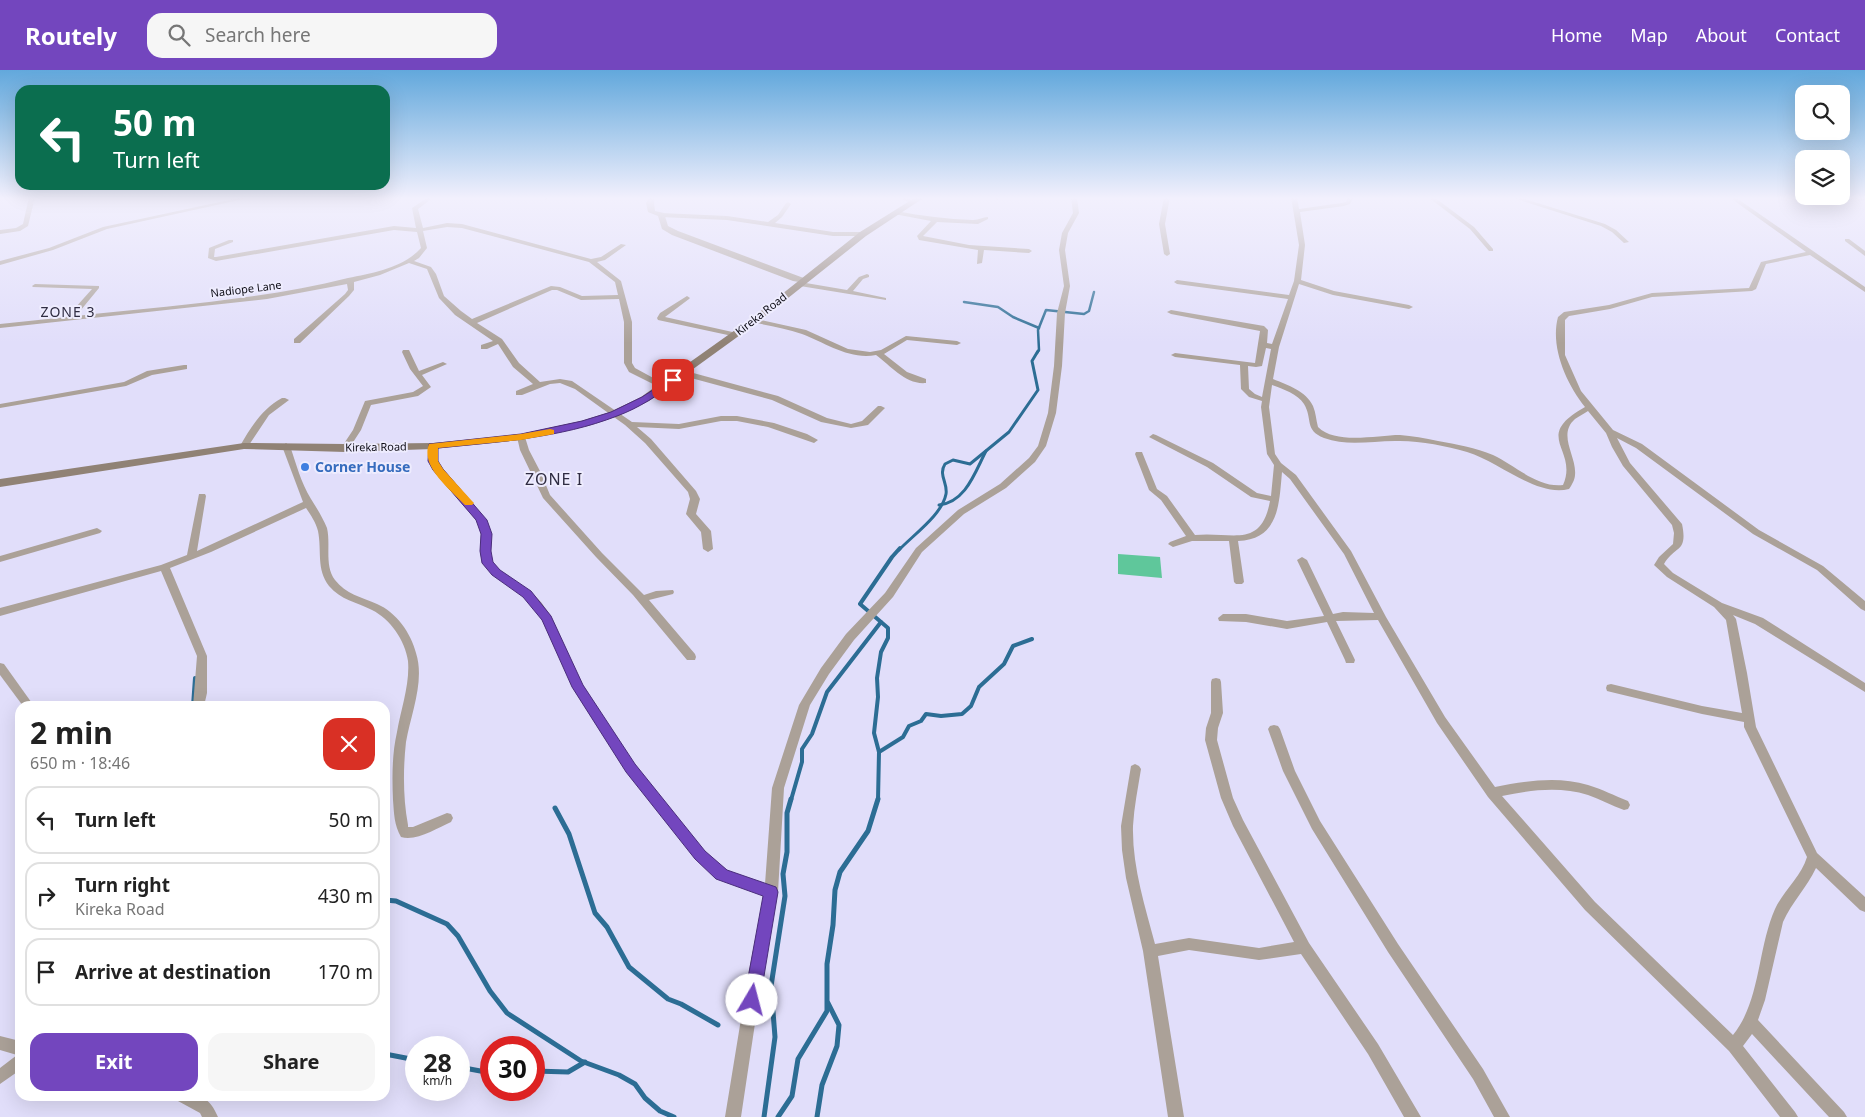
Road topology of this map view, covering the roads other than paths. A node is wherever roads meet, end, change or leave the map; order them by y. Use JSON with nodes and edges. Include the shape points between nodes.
{"nodes":[{"id":1,"x":59,"y":246,"type":"edge"},
{"id":2,"x":218,"y":246,"type":"edge"},
{"id":3,"x":291,"y":246,"type":"edge"},
{"id":4,"x":422,"y":246,"type":"edge"},
{"id":5,"x":535,"y":246,"type":"edge"},
{"id":6,"x":622,"y":246,"type":"edge"},
{"id":7,"x":708,"y":246,"type":"edge"},
{"id":8,"x":848,"y":246,"type":"edge"},
{"id":9,"x":969,"y":246,"type":"edge"},
{"id":10,"x":1063,"y":246,"type":"edge"},
{"id":11,"x":1166,"y":246,"type":"edge"},
{"id":12,"x":1302,"y":246,"type":"edge"},
{"id":13,"x":1487,"y":246,"type":"edge"},
{"id":14,"x":1800,"y":246,"type":"edge"},
{"id":15,"x":1855,"y":246,"type":"edge"},
{"id":16,"x":982,"y":248,"type":"junction"},
{"id":17,"x":1490,"y":250,"type":"dead end"},
{"id":18,"x":1029,"y":251,"type":"dead end"},
{"id":19,"x":1810,"y":253,"type":"junction"},
{"id":20,"x":1167,"y":254,"type":"dead end"},
{"id":21,"x":1865,"y":254,"type":"edge"},
{"id":22,"x":591,"y":261,"type":"junction"},
{"id":23,"x":409,"y":262,"type":"junction"},
{"id":24,"x":0,"y":263,"type":"edge"},
{"id":25,"x":979,"y":263,"type":"dead end"},
{"id":26,"x":867,"y":276,"type":"dead end"},
{"id":27,"x":350,"y":280,"type":"junction"},
{"id":28,"x":1296,"y":281,"type":"junction"},
{"id":29,"x":802,"y":282,"type":"junction"},
{"id":30,"x":1177,"y":282,"type":"dead end"},
{"id":31,"x":35,"y":286,"type":"dead end"},
{"id":32,"x":1865,"y":290,"type":"edge"},
{"id":33,"x":849,"y":292,"type":"junction"},
{"id":34,"x":623,"y":297,"type":"junction"},
{"id":35,"x":1291,"y":297,"type":"junction"},
{"id":36,"x":687,"y":298,"type":"dead end"},
{"id":37,"x":884,"y":299,"type":"dead end"},
{"id":38,"x":1409,"y":307,"type":"dead end"},
{"id":39,"x":1171,"y":312,"type":"dead end"},
{"id":40,"x":70,"y":318,"type":"junction"},
{"id":41,"x":755,"y":320,"type":"junction"},
{"id":42,"x":472,"y":322,"type":"junction"},
{"id":43,"x":0,"y":326,"type":"edge"},
{"id":44,"x":734,"y":335,"type":"junction"},
{"id":45,"x":297,"y":341,"type":"dead end"},
{"id":46,"x":499,"y":341,"type":"junction"},
{"id":47,"x":957,"y":343,"type":"dead end"},
{"id":48,"x":1263,"y":345,"type":"junction"},
{"id":49,"x":1276,"y":347,"type":"junction"},
{"id":50,"x":484,"y":348,"type":"dead end"},
{"id":51,"x":406,"y":352,"type":"dead end"},
{"id":52,"x":877,"y":353,"type":"junction"},
{"id":53,"x":1175,"y":356,"type":"dead end"},
{"id":54,"x":443,"y":364,"type":"dead end"},
{"id":55,"x":1244,"y":364,"type":"junction"},
{"id":56,"x":184,"y":367,"type":"dead end"},
{"id":57,"x":683,"y":373,"type":"junction"},
{"id":58,"x":417,"y":374,"type":"junction"},
{"id":59,"x":922,"y":381,"type":"dead end"},
{"id":60,"x":1270,"y":381,"type":"junction"},
{"id":61,"x":537,"y":384,"type":"junction"},
{"id":62,"x":664,"y":386,"type":"junction"},
{"id":63,"x":518,"y":393,"type":"dead end"},
{"id":64,"x":284,"y":400,"type":"dead end"},
{"id":65,"x":1266,"y":400,"type":"junction"},
{"id":66,"x":0,"y":406,"type":"edge"},
{"id":67,"x":880,"y":408,"type":"dead end"},
{"id":68,"x":1588,"y":408,"type":"junction"},
{"id":69,"x":614,"y":414,"type":"junction"},
{"id":70,"x":629,"y":424,"type":"junction"},
{"id":71,"x":1610,"y":432,"type":"junction"},
{"id":72,"x":521,"y":437,"type":"junction"},
{"id":73,"x":1153,"y":437,"type":"dead end"},
{"id":74,"x":814,"y":440,"type":"dead end"},
{"id":75,"x":244,"y":446,"type":"junction"},
{"id":76,"x":286,"y":446,"type":"junction"},
{"id":77,"x":433,"y":446,"type":"junction"},
{"id":78,"x":345,"y":448,"type":"junction"},
{"id":79,"x":1139,"y":454,"type":"dead end"},
{"id":80,"x":1278,"y":465,"type":"junction"},
{"id":81,"x":0,"y":483,"type":"edge"},
{"id":82,"x":202,"y":496,"type":"dead end"},
{"id":83,"x":1273,"y":499,"type":"junction"},
{"id":84,"x":309,"y":504,"type":"junction"},
{"id":85,"x":96,"y":531,"type":"dead end"},
{"id":86,"x":1192,"y":538,"type":"junction"},
{"id":87,"x":1233,"y":539,"type":"junction"},
{"id":88,"x":1173,"y":544,"type":"dead end"},
{"id":89,"x":708,"y":549,"type":"dead end"},
{"id":90,"x":191,"y":557,"type":"junction"},
{"id":91,"x":0,"y":559,"type":"edge"},
{"id":92,"x":1302,"y":560,"type":"dead end"},
{"id":93,"x":164,"y":567,"type":"junction"},
{"id":94,"x":1239,"y":582,"type":"dead end"},
{"id":95,"x":668,"y":592,"type":"dead end"},
{"id":96,"x":642,"y":599,"type":"junction"},
{"id":97,"x":1718,"y":605,"type":"junction"},
{"id":98,"x":1865,"y":606,"type":"edge"},
{"id":99,"x":0,"y":612,"type":"edge"},
{"id":100,"x":1381,"y":617,"type":"junction"},
{"id":101,"x":1223,"y":618,"type":"dead end"},
{"id":102,"x":1330,"y":618,"type":"junction"},
{"id":103,"x":690,"y":657,"type":"dead end"},
{"id":104,"x":1350,"y":660,"type":"dead end"},
{"id":105,"x":0,"y":667,"type":"edge"},
{"id":106,"x":1216,"y":682,"type":"dead end"},
{"id":107,"x":5,"y":684,"type":"edge"},
{"id":108,"x":1611,"y":688,"type":"dead end"},
{"id":109,"x":1865,"y":688,"type":"edge"},
{"id":110,"x":24,"y":701,"type":"edge"},
{"id":111,"x":199,"y":701,"type":"edge"},
{"id":112,"x":1747,"y":718,"type":"junction"},
{"id":113,"x":1274,"y":729,"type":"dead end"},
{"id":114,"x":1136,"y":769,"type":"dead end"},
{"id":115,"x":1492,"y":793,"type":"junction"},
{"id":116,"x":1624,"y":805,"type":"dead end"},
{"id":117,"x":447,"y":818,"type":"dead end"},
{"id":118,"x":1813,"y":856,"type":"junction"},
{"id":119,"x":771,"y":892,"type":"junction"},
{"id":120,"x":1865,"y":906,"type":"edge"},
{"id":121,"x":1304,"y":946,"type":"junction"},
{"id":122,"x":1150,"y":951,"type":"junction"},
{"id":123,"x":1750,"y":1022,"type":"junction"},
{"id":124,"x":0,"y":1043,"type":"edge"},
{"id":125,"x":1734,"y":1046,"type":"junction"},
{"id":126,"x":15,"y":1047,"type":"edge"},
{"id":127,"x":15,"y":1065,"type":"edge"},
{"id":128,"x":0,"y":1076,"type":"edge"},
{"id":129,"x":192,"y":1101,"type":"edge"},
{"id":130,"x":210,"y":1117,"type":"edge"},
{"id":131,"x":733,"y":1117,"type":"edge"},
{"id":132,"x":1176,"y":1117,"type":"edge"},
{"id":133,"x":1413,"y":1117,"type":"edge"},
{"id":134,"x":1502,"y":1117,"type":"edge"},
{"id":135,"x":1790,"y":1117,"type":"edge"},
{"id":136,"x":1839,"y":1117,"type":"edge"}],
"edges":[{"from":1,"to":24,"type":"street"},
{"from":2,"to":3,"type":"street","via":[[212,248],[211,258]]},
{"from":4,"to":23,"type":"street","via":[[423,251]]},
{"from":5,"to":22,"type":"street"},
{"from":6,"to":22,"type":"street","via":[[602,259]]},
{"from":7,"to":29,"type":"street"},
{"from":8,"to":29,"type":"main road","name":"Kireka Road"},
{"from":9,"to":16,"type":"street"},
{"from":10,"to":119,"type":"street","via":[[1067,286],[1061,310],[1052,413],[1042,446],[1032,460],[1003,486],[961,512],[919,550],[889,595],[825,671],[805,705],[778,788]]},
{"from":11,"to":20,"type":"street"},
{"from":12,"to":28,"type":"street"},
{"from":13,"to":17,"type":"street"},
{"from":14,"to":19,"type":"street"},
{"from":15,"to":21,"type":"street"},
{"from":16,"to":18,"type":"street"},
{"from":16,"to":25,"type":"street"},
{"from":19,"to":32,"type":"street"},
{"from":19,"to":68,"type":"street","via":[[1763,264],[1753,289],[1747,291],[1652,295],[1563,316],[1560,323],[1561,354],[1571,380]]},
{"from":22,"to":34,"type":"street","via":[[618,281]]},
{"from":23,"to":27,"type":"street","name":"Nadiope Lane"},
{"from":23,"to":42,"type":"street","via":[[429,268],[441,297]]},
{"from":26,"to":33,"type":"street","via":[[860,278]]},
{"from":27,"to":40,"type":"street","name":"Nadiope Lane","via":[[266,298]]},
{"from":27,"to":45,"type":"street","via":[[351,290],[347,295]]},
{"from":28,"to":35,"type":"street"},
{"from":28,"to":38,"type":"street","via":[[1333,293]]},
{"from":29,"to":33,"type":"street"},
{"from":29,"to":41,"type":"main road","name":"Kireka Road"},
{"from":30,"to":35,"type":"street"},
{"from":31,"to":40,"type":"street","via":[[98,287]]},
{"from":33,"to":37,"type":"street"},
{"from":34,"to":42,"type":"street","via":[[581,298],[551,288]]},
{"from":34,"to":62,"type":"street","via":[[628,322],[628,362],[636,374]]},
{"from":35,"to":49,"type":"street"},
{"from":36,"to":44,"type":"street","via":[[663,315],[662,320]]},
{"from":39,"to":48,"type":"street","via":[[1261,328],[1264,330]]},
{"from":40,"to":43,"type":"street","name":"Nadiope Lane"},
{"from":41,"to":44,"type":"main road","name":"Kireka Road"},
{"from":41,"to":52,"type":"street","via":[[803,332],[846,351]]},
{"from":42,"to":46,"type":"street"},
{"from":44,"to":57,"type":"main road","name":"Kireka Road"},
{"from":46,"to":50,"type":"street"},
{"from":46,"to":61,"type":"street","via":[[516,365]]},
{"from":47,"to":52,"type":"street","via":[[906,338]]},
{"from":48,"to":49,"type":"street"},
{"from":48,"to":55,"type":"street","via":[[1259,364]]},
{"from":49,"to":60,"type":"street"},
{"from":51,"to":58,"type":"street"},
{"from":52,"to":59,"type":"street","via":[[902,373]]},
{"from":53,"to":55,"type":"street"},
{"from":54,"to":58,"type":"street"},
{"from":55,"to":65,"type":"street","via":[[1246,392]]},
{"from":56,"to":66,"type":"street","via":[[150,374],[126,384]]},
{"from":57,"to":62,"type":"main road","name":"Kireka Road"},
{"from":57,"to":67,"type":"street","via":[[775,398],[824,420],[851,426],[865,423]]},
{"from":58,"to":78,"type":"street","via":[[426,384],[424,390],[368,403]]},
{"from":60,"to":65,"type":"street"},
{"from":60,"to":68,"type":"street","via":[[1304,399],[1320,433],[1355,439],[1418,440],[1464,449],[1558,488],[1566,487],[1571,477],[1563,437],[1565,423]]},
{"from":61,"to":63,"type":"street"},
{"from":61,"to":69,"type":"street","via":[[570,382]]},
{"from":62,"to":69,"type":"main road","name":"Kireka Road"},
{"from":64,"to":75,"type":"street","via":[[263,416]]},
{"from":65,"to":80,"type":"street","via":[[1269,450]]},
{"from":68,"to":71,"type":"street"},
{"from":69,"to":70,"type":"street"},
{"from":69,"to":72,"type":"main road","name":"Kireka Road"},
{"from":70,"to":74,"type":"street","via":[[674,427],[718,419],[739,419],[781,428]]},
{"from":70,"to":89,"type":"street","via":[[692,491],[695,498],[691,514],[706,532]]},
{"from":71,"to":97,"type":"street","via":[[1626,464],[1677,524],[1678,545],[1662,558],[1659,565]]},
{"from":71,"to":98,"type":"street","via":[[1639,446],[1756,532],[1826,572]]},
{"from":72,"to":77,"type":"main road","name":"Kireka Road"},
{"from":72,"to":96,"type":"street","via":[[525,455],[546,496]]},
{"from":73,"to":83,"type":"street","via":[[1218,470],[1254,495]]},
{"from":75,"to":76,"type":"main road","name":"Kireka Road"},
{"from":75,"to":81,"type":"main road","name":"Kireka Road"},
{"from":76,"to":78,"type":"main road","name":"Kireka Road"},
{"from":76,"to":84,"type":"street"},
{"from":77,"to":78,"type":"main road","name":"Kireka Road"},
{"from":77,"to":119,"type":"street","via":[[433,461],[438,470],[481,520],[486,534],[487,563],[537,604],[556,636],[578,687],[630,768],[700,855],[722,874]]},
{"from":79,"to":86,"type":"street","via":[[1153,490],[1164,498]]},
{"from":80,"to":83,"type":"street"},
{"from":80,"to":100,"type":"street","via":[[1293,478],[1348,553]]},
{"from":82,"to":90,"type":"street"},
{"from":83,"to":87,"type":"street","via":[[1265,527],[1254,534]]},
{"from":84,"to":90,"type":"street"},
{"from":84,"to":117,"type":"street","via":[[324,533],[323,568],[330,580],[340,592],[385,613],[407,640],[412,682],[401,741],[398,784],[401,827],[405,833],[414,832]]},
{"from":85,"to":91,"type":"street"},
{"from":86,"to":87,"type":"street"},
{"from":86,"to":88,"type":"street"},
{"from":87,"to":94,"type":"street"},
{"from":90,"to":93,"type":"street"},
{"from":92,"to":102,"type":"street"},
{"from":93,"to":99,"type":"street"},
{"from":93,"to":111,"type":"street","via":[[202,656]]},
{"from":95,"to":96,"type":"street"},
{"from":96,"to":103,"type":"street"},
{"from":97,"to":109,"type":"street","via":[[1759,621]]},
{"from":97,"to":112,"type":"street","via":[[1731,619]]},
{"from":100,"to":102,"type":"street"},
{"from":100,"to":115,"type":"street","via":[[1441,720]]},
{"from":101,"to":102,"type":"street","via":[[1246,618],[1287,625]]},
{"from":102,"to":104,"type":"street"},
{"from":105,"to":107,"type":"street"},
{"from":106,"to":121,"type":"street","via":[[1217,713],[1211,740],[1227,798],[1250,849]]},
{"from":107,"to":110,"type":"street"},
{"from":108,"to":112,"type":"street"},
{"from":112,"to":118,"type":"street"},
{"from":113,"to":134,"type":"street","via":[[1295,784],[1316,825],[1393,948],[1478,1074]]},
{"from":114,"to":122,"type":"street","via":[[1127,826],[1128,850]]},
{"from":115,"to":116,"type":"street","via":[[1571,786]]},
{"from":115,"to":125,"type":"street","via":[[1583,899]]},
{"from":118,"to":120,"type":"street"},
{"from":118,"to":123,"type":"street","via":[[1810,868],[1783,907],[1772,935]]},
{"from":119,"to":131,"type":"street"},
{"from":121,"to":122,"type":"street","via":[[1259,954],[1189,944]]},
{"from":121,"to":133,"type":"street","via":[[1373,1049]]},
{"from":122,"to":132,"type":"street"},
{"from":123,"to":125,"type":"street"},
{"from":123,"to":136,"type":"street"},
{"from":124,"to":126,"type":"street"},
{"from":125,"to":135,"type":"street"},
{"from":127,"to":128,"type":"street"},
{"from":129,"to":130,"type":"street","via":[[205,1108]]}]}
